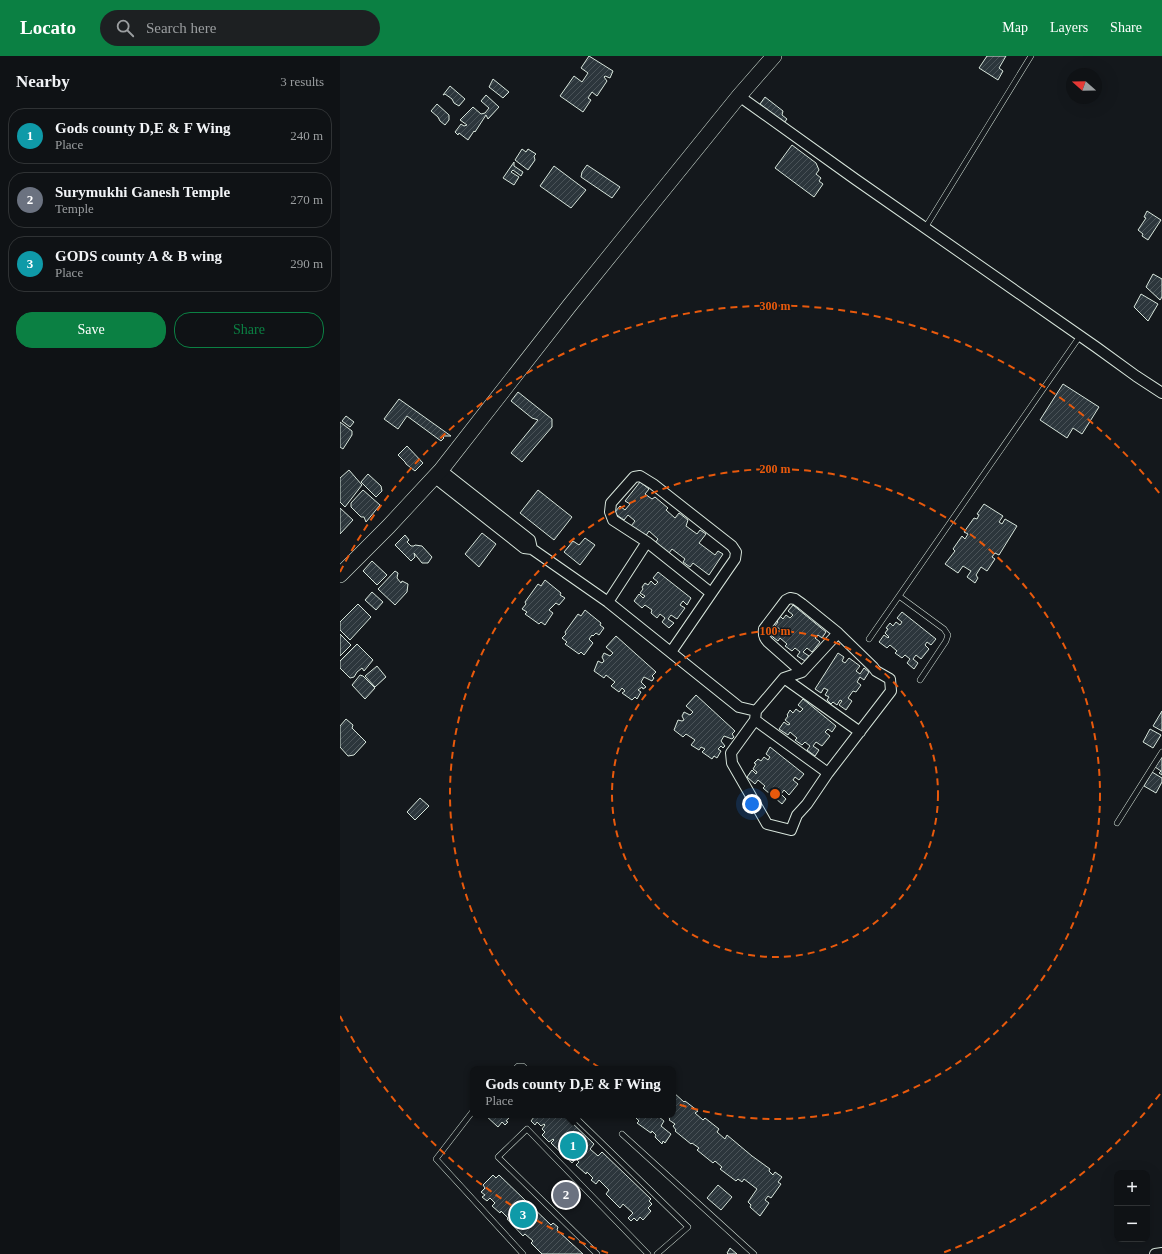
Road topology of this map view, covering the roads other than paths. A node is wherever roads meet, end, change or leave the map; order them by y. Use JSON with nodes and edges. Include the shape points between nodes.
{"nodes":[{"id":1,"x":774,"y":56,"type":"edge"},
{"id":2,"x":1031,"y":56,"type":"edge"},
{"id":3,"x":739,"y":96,"type":"junction"},
{"id":4,"x":925,"y":228,"type":"junction"},
{"id":5,"x":1080,"y":336,"type":"junction"},
{"id":6,"x":1162,"y":393,"type":"edge"},
{"id":7,"x":438,"y":474,"type":"junction"},
{"id":8,"x":647,"y":542,"type":"junction"},
{"id":9,"x":340,"y":575,"type":"edge"},
{"id":10,"x":711,"y":593,"type":"junction"},
{"id":11,"x":899,"y":596,"type":"junction"},
{"id":12,"x":608,"y":602,"type":"junction"},
{"id":13,"x":838,"y":633,"type":"junction"},
{"id":14,"x":869,"y":639,"type":"dead end"},
{"id":15,"x":671,"y":652,"type":"junction"},
{"id":16,"x":802,"y":672,"type":"junction"},
{"id":17,"x":784,"y":678,"type":"junction"},
{"id":18,"x":920,"y":680,"type":"dead end"},
{"id":19,"x":755,"y":716,"type":"junction"},
{"id":20,"x":860,"y":732,"type":"junction"},
{"id":21,"x":1162,"y":752,"type":"edge"},
{"id":22,"x":828,"y":773,"type":"junction"},
{"id":23,"x":1117,"y":823,"type":"dead end"},
{"id":24,"x":470,"y":1115,"type":"edge"},
{"id":25,"x":576,"y":1118,"type":"edge"},
{"id":26,"x":622,"y":1134,"type":"dead end"},
{"id":27,"x":1162,"y":1253,"type":"edge"},
{"id":28,"x":523,"y":1254,"type":"edge"},
{"id":29,"x":597,"y":1254,"type":"edge"},
{"id":30,"x":648,"y":1254,"type":"edge"},
{"id":31,"x":657,"y":1254,"type":"edge"},
{"id":32,"x":754,"y":1254,"type":"edge"},
{"id":33,"x":1155,"y":1254,"type":"edge"}],
"edges":[{"from":1,"to":3,"type":"main road"},
{"from":2,"to":4,"type":"lane"},
{"from":3,"to":4,"type":"street"},
{"from":3,"to":7,"type":"main road","via":[[570,305]]},
{"from":4,"to":5,"type":"street"},
{"from":5,"to":6,"type":"street"},
{"from":5,"to":11,"type":"lane"},
{"from":7,"to":9,"type":"main road"},
{"from":7,"to":12,"type":"street","via":[[524,548],[532,549]]},
{"from":8,"to":10,"type":"street"},
{"from":8,"to":10,"type":"street","via":[[613,520],[610,512],[611,503],[634,477],[640,476],[732,546],[736,552],[735,558]]},
{"from":8,"to":12,"type":"street"},
{"from":10,"to":15,"type":"street"},
{"from":11,"to":14,"type":"lane"},
{"from":11,"to":18,"type":"lane","via":[[944,629],[948,635]]},
{"from":12,"to":15,"type":"street"},
{"from":13,"to":16,"type":"street"},
{"from":13,"to":16,"type":"street","via":[[795,599],[786,600],[763,634],[768,642]]},
{"from":13,"to":20,"type":"street","via":[[876,671],[890,679],[891,691]]},
{"from":15,"to":19,"type":"street","via":[[739,707]]},
{"from":16,"to":17,"type":"street"},
{"from":17,"to":19,"type":"street"},
{"from":17,"to":20,"type":"street"},
{"from":19,"to":22,"type":"street"},
{"from":19,"to":22,"type":"street","via":[[731,753],[731,759],[767,824],[791,830],[797,815]]},
{"from":20,"to":22,"type":"street"},
{"from":21,"to":23,"type":"lane"},
{"from":24,"to":28,"type":"lane","via":[[436,1159]]},
{"from":25,"to":31,"type":"lane","via":[[688,1227]]},
{"from":26,"to":32,"type":"lane"},
{"from":27,"to":33,"type":"street"},
{"from":29,"to":30,"type":"lane","via":[[498,1157],[527,1129]]}]}
